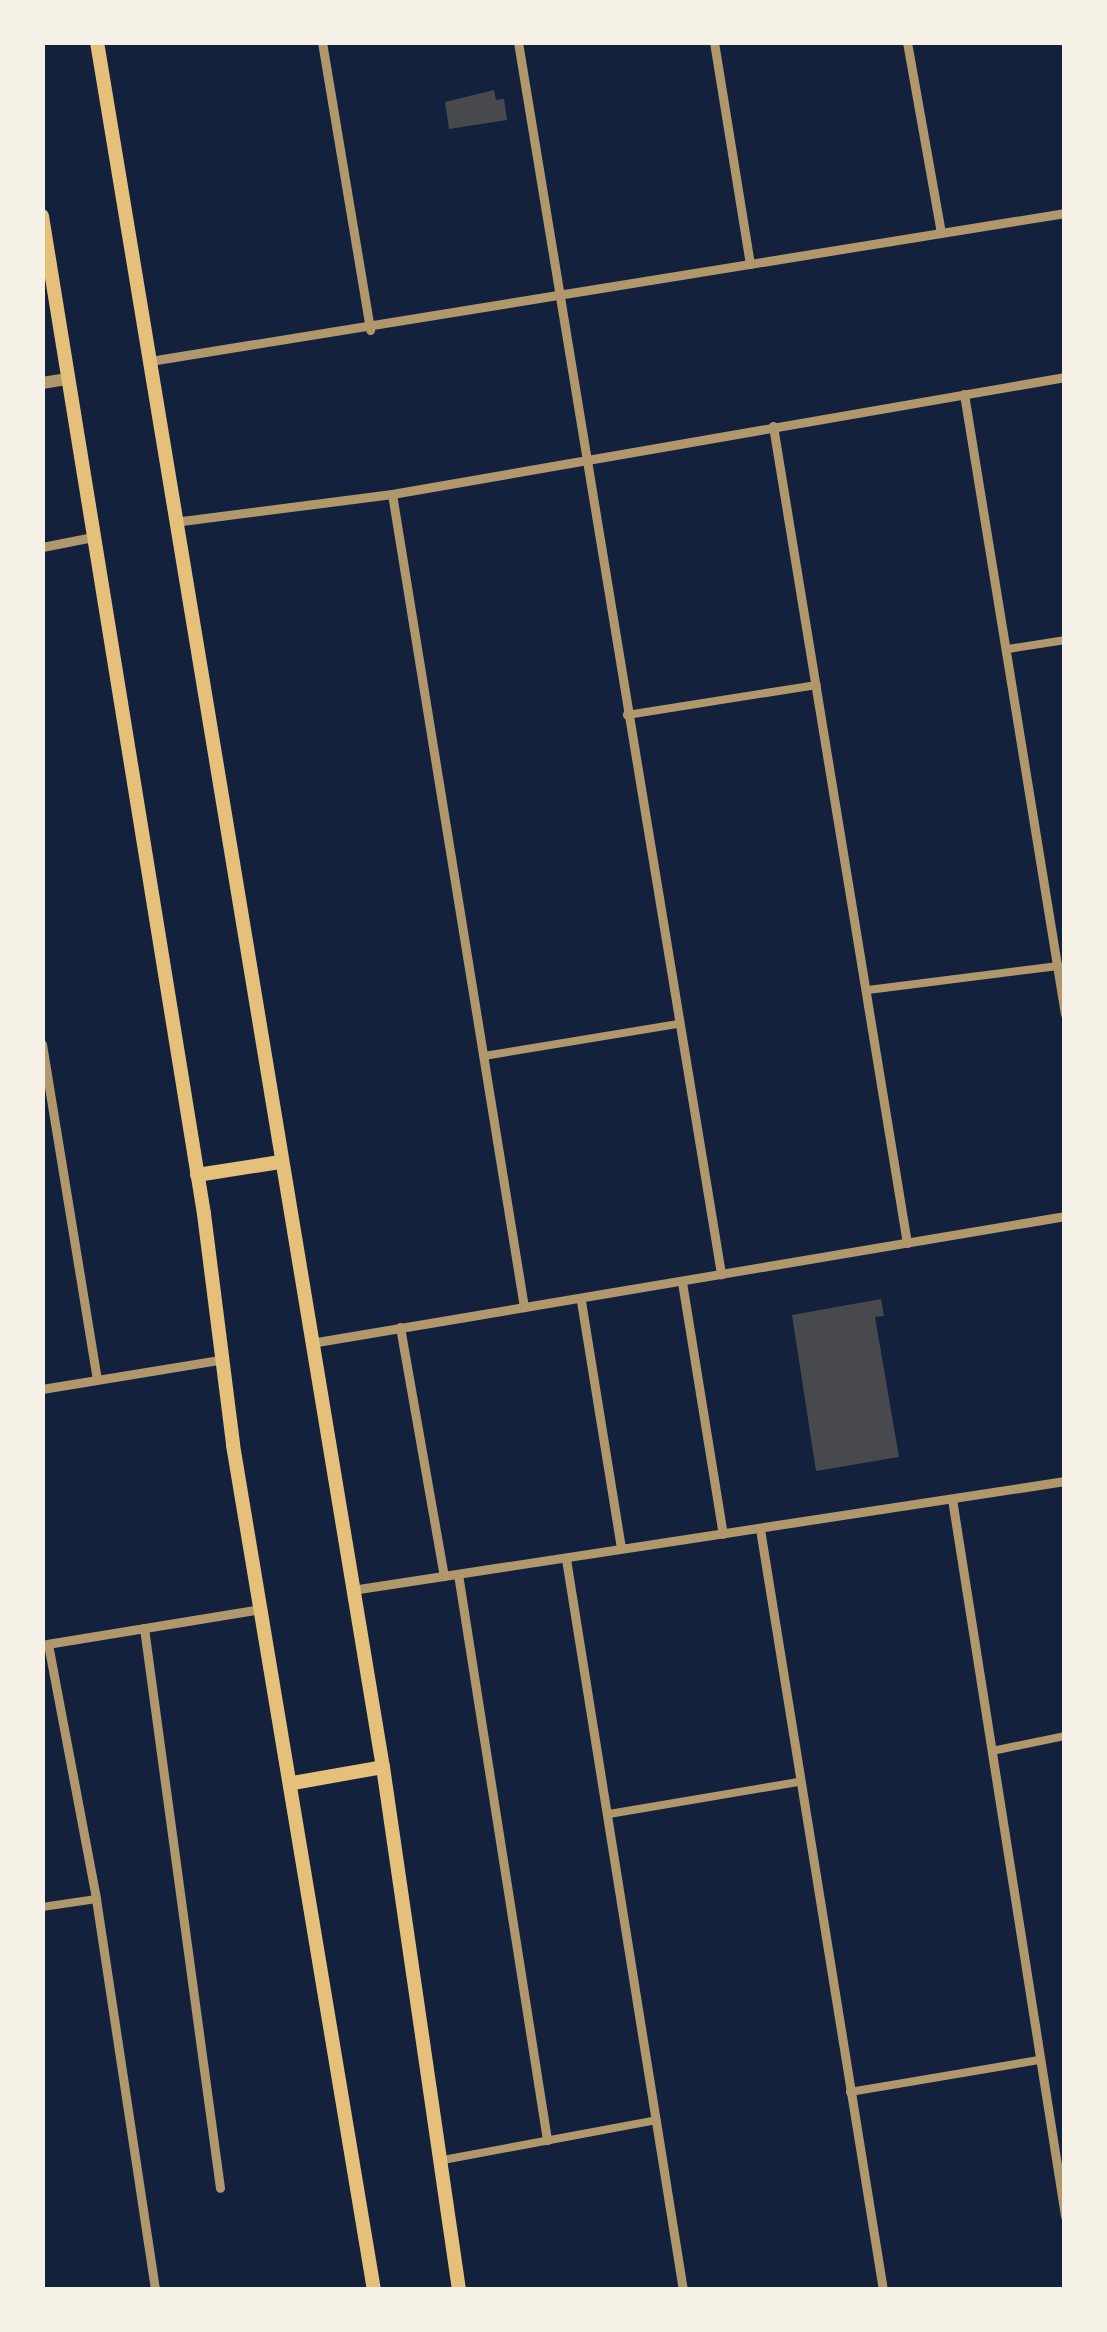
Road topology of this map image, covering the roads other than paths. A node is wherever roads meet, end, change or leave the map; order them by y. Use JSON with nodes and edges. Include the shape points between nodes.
{"nodes":[{"id":1,"x":97,"y":42,"type":"edge"},
{"id":2,"x":322,"y":42,"type":"edge"},
{"id":3,"x":518,"y":42,"type":"edge"},
{"id":4,"x":714,"y":42,"type":"edge"},
{"id":5,"x":907,"y":42,"type":"edge"},
{"id":6,"x":1065,"y":213,"type":"edge"},
{"id":7,"x":42,"y":216,"type":"edge"},
{"id":8,"x":941,"y":233,"type":"junction"},
{"id":9,"x":750,"y":264,"type":"junction"},
{"id":10,"x":560,"y":295,"type":"junction"},
{"id":11,"x":370,"y":330,"type":"junction"},
{"id":12,"x":150,"y":362,"type":"junction"},
{"id":13,"x":1065,"y":377,"type":"edge"},
{"id":14,"x":68,"y":379,"type":"junction"},
{"id":15,"x":42,"y":382,"type":"edge"},
{"id":16,"x":964,"y":394,"type":"junction"},
{"id":17,"x":773,"y":426,"type":"junction"},
{"id":18,"x":583,"y":458,"type":"junction"},
{"id":19,"x":392,"y":494,"type":"junction"},
{"id":20,"x":174,"y":522,"type":"junction"},
{"id":21,"x":93,"y":537,"type":"junction"},
{"id":22,"x":42,"y":547,"type":"edge"},
{"id":23,"x":1065,"y":640,"type":"edge"},
{"id":24,"x":1008,"y":649,"type":"junction"},
{"id":25,"x":817,"y":685,"type":"junction"},
{"id":26,"x":625,"y":716,"type":"junction"},
{"id":27,"x":1058,"y":966,"type":"junction"},
{"id":28,"x":868,"y":990,"type":"junction"},
{"id":29,"x":1065,"y":1013,"type":"edge"},
{"id":30,"x":678,"y":1024,"type":"junction"},
{"id":31,"x":42,"y":1044,"type":"edge"},
{"id":32,"x":484,"y":1056,"type":"junction"},
{"id":33,"x":280,"y":1162,"type":"junction"},
{"id":34,"x":197,"y":1175,"type":"junction"},
{"id":35,"x":1065,"y":1216,"type":"edge"},
{"id":36,"x":907,"y":1243,"type":"junction"},
{"id":37,"x":721,"y":1274,"type":"junction"},
{"id":38,"x":682,"y":1282,"type":"junction"},
{"id":39,"x":581,"y":1301,"type":"junction"},
{"id":40,"x":524,"y":1307,"type":"junction"},
{"id":41,"x":400,"y":1327,"type":"junction"},
{"id":42,"x":311,"y":1343,"type":"junction"},
{"id":43,"x":220,"y":1360,"type":"junction"},
{"id":44,"x":98,"y":1380,"type":"junction"},
{"id":45,"x":42,"y":1389,"type":"edge"},
{"id":46,"x":1065,"y":1481,"type":"edge"},
{"id":47,"x":952,"y":1499,"type":"junction"},
{"id":48,"x":760,"y":1529,"type":"junction"},
{"id":49,"x":723,"y":1534,"type":"junction"},
{"id":50,"x":622,"y":1548,"type":"junction"},
{"id":51,"x":566,"y":1559,"type":"junction"},
{"id":52,"x":458,"y":1574,"type":"junction"},
{"id":53,"x":444,"y":1576,"type":"junction"},
{"id":54,"x":352,"y":1590,"type":"junction"},
{"id":55,"x":260,"y":1609,"type":"junction"},
{"id":56,"x":144,"y":1628,"type":"junction"},
{"id":57,"x":45,"y":1645,"type":"edge"},
{"id":58,"x":1065,"y":1736,"type":"edge"},
{"id":59,"x":992,"y":1750,"type":"junction"},
{"id":60,"x":383,"y":1768,"type":"junction"},
{"id":61,"x":799,"y":1782,"type":"junction"},
{"id":62,"x":292,"y":1783,"type":"junction"},
{"id":63,"x":609,"y":1814,"type":"junction"},
{"id":64,"x":96,"y":1899,"type":"junction"},
{"id":65,"x":42,"y":1907,"type":"edge"},
{"id":66,"x":1040,"y":2060,"type":"junction"},
{"id":67,"x":850,"y":2092,"type":"junction"},
{"id":68,"x":656,"y":2120,"type":"junction"},
{"id":69,"x":547,"y":2140,"type":"junction"},
{"id":70,"x":443,"y":2160,"type":"junction"},
{"id":71,"x":220,"y":2188,"type":"dead end"},
{"id":72,"x":1065,"y":2216,"type":"edge"},
{"id":73,"x":155,"y":2290,"type":"edge"},
{"id":74,"x":374,"y":2290,"type":"edge"},
{"id":75,"x":460,"y":2290,"type":"edge"},
{"id":76,"x":683,"y":2290,"type":"edge"},
{"id":77,"x":883,"y":2290,"type":"edge"}],
"edges":[{"from":1,"to":12,"type":"main road"},
{"from":2,"to":11,"type":"street"},
{"from":3,"to":10,"type":"street"},
{"from":4,"to":9,"type":"street"},
{"from":5,"to":8,"type":"street"},
{"from":6,"to":8,"type":"street"},
{"from":7,"to":14,"type":"main road"},
{"from":8,"to":9,"type":"street"},
{"from":9,"to":10,"type":"street"},
{"from":10,"to":11,"type":"street"},
{"from":10,"to":18,"type":"street"},
{"from":11,"to":12,"type":"street"},
{"from":12,"to":20,"type":"main road"},
{"from":13,"to":16,"type":"street"},
{"from":14,"to":15,"type":"street"},
{"from":14,"to":21,"type":"main road"},
{"from":16,"to":17,"type":"street"},
{"from":16,"to":24,"type":"street"},
{"from":17,"to":18,"type":"street"},
{"from":17,"to":25,"type":"street"},
{"from":18,"to":19,"type":"street"},
{"from":18,"to":26,"type":"street"},
{"from":19,"to":20,"type":"street"},
{"from":19,"to":32,"type":"street"},
{"from":20,"to":33,"type":"main road"},
{"from":21,"to":22,"type":"street"},
{"from":21,"to":34,"type":"main road"},
{"from":23,"to":24,"type":"street"},
{"from":24,"to":27,"type":"street"},
{"from":25,"to":26,"type":"street"},
{"from":25,"to":28,"type":"street"},
{"from":26,"to":30,"type":"street"},
{"from":27,"to":28,"type":"street"},
{"from":27,"to":29,"type":"street"},
{"from":28,"to":36,"type":"street"},
{"from":30,"to":32,"type":"street"},
{"from":30,"to":37,"type":"street"},
{"from":31,"to":44,"type":"street"},
{"from":32,"to":40,"type":"street"},
{"from":33,"to":34,"type":"main road"},
{"from":33,"to":42,"type":"main road"},
{"from":34,"to":43,"type":"main road"},
{"from":35,"to":36,"type":"street"},
{"from":36,"to":37,"type":"street"},
{"from":37,"to":38,"type":"street"},
{"from":38,"to":39,"type":"street"},
{"from":38,"to":49,"type":"street"},
{"from":39,"to":40,"type":"street"},
{"from":39,"to":50,"type":"street"},
{"from":40,"to":41,"type":"street"},
{"from":41,"to":42,"type":"street"},
{"from":41,"to":53,"type":"street"},
{"from":42,"to":54,"type":"main road"},
{"from":43,"to":44,"type":"street"},
{"from":43,"to":55,"type":"main road"},
{"from":44,"to":45,"type":"street"},
{"from":46,"to":47,"type":"street"},
{"from":47,"to":48,"type":"street"},
{"from":47,"to":59,"type":"street"},
{"from":48,"to":49,"type":"street"},
{"from":48,"to":61,"type":"street"},
{"from":49,"to":50,"type":"street"},
{"from":50,"to":51,"type":"street"},
{"from":51,"to":52,"type":"street"},
{"from":51,"to":63,"type":"street"},
{"from":52,"to":53,"type":"street"},
{"from":52,"to":69,"type":"street"},
{"from":53,"to":54,"type":"street"},
{"from":54,"to":60,"type":"main road"},
{"from":55,"to":56,"type":"street"},
{"from":55,"to":62,"type":"main road"},
{"from":56,"to":57,"type":"street"},
{"from":56,"to":71,"type":"street"},
{"from":57,"to":64,"type":"street"},
{"from":58,"to":59,"type":"street"},
{"from":59,"to":66,"type":"street"},
{"from":60,"to":62,"type":"main road"},
{"from":60,"to":70,"type":"main road"},
{"from":61,"to":63,"type":"street"},
{"from":61,"to":67,"type":"street"},
{"from":62,"to":74,"type":"main road"},
{"from":63,"to":68,"type":"street"},
{"from":64,"to":65,"type":"street"},
{"from":64,"to":73,"type":"street"},
{"from":66,"to":67,"type":"street"},
{"from":66,"to":72,"type":"street"},
{"from":67,"to":77,"type":"street"},
{"from":68,"to":69,"type":"street"},
{"from":68,"to":76,"type":"street"},
{"from":69,"to":70,"type":"street"},
{"from":70,"to":75,"type":"main road"}]}
